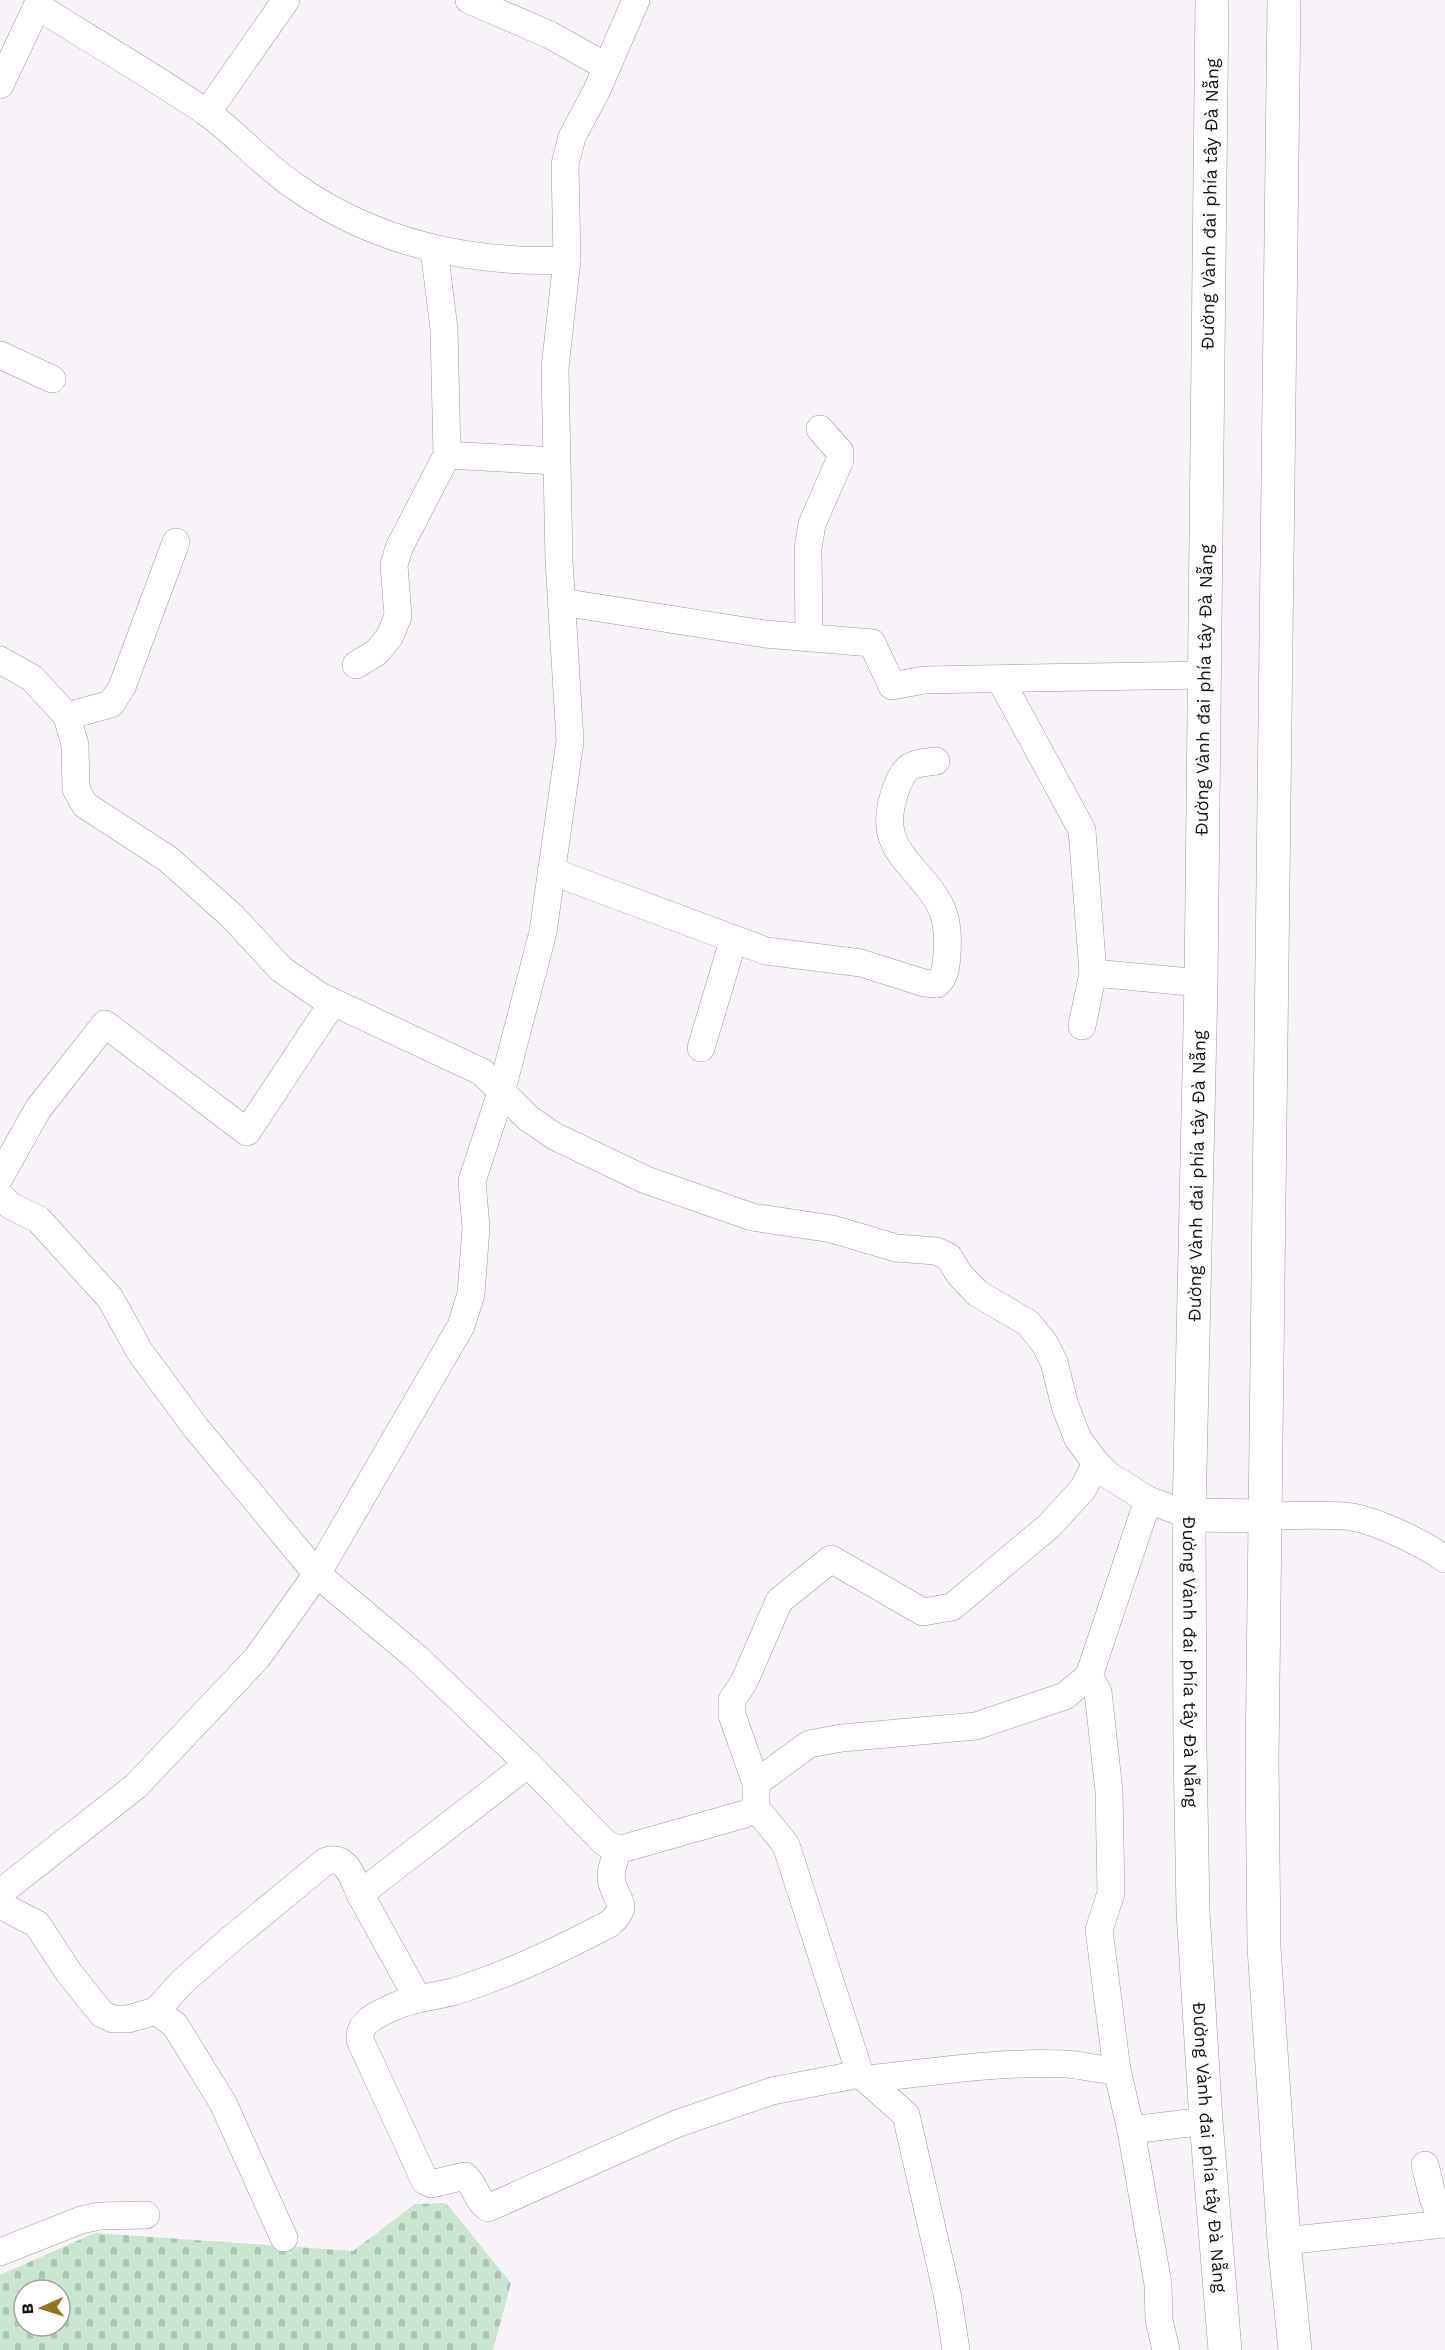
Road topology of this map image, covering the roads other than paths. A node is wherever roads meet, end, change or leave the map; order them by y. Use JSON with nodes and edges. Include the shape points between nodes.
{"nodes":[{"id":1,"x":286,"y":0,"type":"edge"},
{"id":2,"x":468,"y":0,"type":"edge"},
{"id":3,"x":636,"y":0,"type":"edge"},
{"id":4,"x":1212,"y":0,"type":"edge"},
{"id":5,"x":1284,"y":0,"type":"edge"},
{"id":6,"x":38,"y":3,"type":"edge"},
{"id":7,"x":607,"y":67,"type":"junction"},
{"id":8,"x":0,"y":86,"type":"edge"},
{"id":9,"x":207,"y":113,"type":"junction"},
{"id":10,"x":434,"y":249,"type":"junction"},
{"id":11,"x":567,"y":260,"type":"junction"},
{"id":12,"x":0,"y":355,"type":"edge"},
{"id":13,"x":52,"y":379,"type":"dead end"},
{"id":14,"x":820,"y":429,"type":"dead end"},
{"id":15,"x":447,"y":455,"type":"junction"},
{"id":16,"x":555,"y":462,"type":"junction"},
{"id":17,"x":176,"y":542,"type":"dead end"},
{"id":18,"x":561,"y":602,"type":"junction"},
{"id":19,"x":809,"y":638,"type":"junction"},
{"id":20,"x":0,"y":660,"type":"edge"},
{"id":21,"x":356,"y":665,"type":"dead end"},
{"id":22,"x":1205,"y":675,"type":"junction"},
{"id":23,"x":1000,"y":679,"type":"junction"},
{"id":24,"x":67,"y":716,"type":"junction"},
{"id":25,"x":936,"y":762,"type":"dead end"},
{"id":26,"x":551,"y":871,"type":"junction"},
{"id":27,"x":733,"y":941,"type":"junction"},
{"id":28,"x":1093,"y":973,"type":"junction"},
{"id":29,"x":1201,"y":983,"type":"junction"},
{"id":30,"x":333,"y":1002,"type":"junction"},
{"id":31,"x":1082,"y":1026,"type":"dead end"},
{"id":32,"x":701,"y":1048,"type":"dead end"},
{"id":33,"x":501,"y":1093,"type":"junction"},
{"id":34,"x":0,"y":1177,"type":"edge"},
{"id":35,"x":4,"y":1207,"type":"edge"},
{"id":36,"x":1096,"y":1463,"type":"junction"},
{"id":37,"x":1148,"y":1500,"type":"junction"},
{"id":38,"x":1189,"y":1515,"type":"junction"},
{"id":39,"x":1265,"y":1516,"type":"junction"},
{"id":40,"x":1445,"y":1559,"type":"edge"},
{"id":41,"x":317,"y":1574,"type":"junction"},
{"id":42,"x":1089,"y":1676,"type":"junction"},
{"id":43,"x":528,"y":1764,"type":"junction"},
{"id":44,"x":756,"y":1795,"type":"junction"},
{"id":45,"x":618,"y":1850,"type":"junction"},
{"id":46,"x":0,"y":1893,"type":"edge"},
{"id":47,"x":360,"y":1894,"type":"junction"},
{"id":48,"x":0,"y":1905,"type":"edge"},
{"id":49,"x":418,"y":1999,"type":"junction"},
{"id":50,"x":156,"y":2011,"type":"junction"},
{"id":51,"x":1117,"y":2070,"type":"junction"},
{"id":52,"x":864,"y":2076,"type":"junction"},
{"id":53,"x":1206,"y":2121,"type":"junction"},
{"id":54,"x":1131,"y":2130,"type":"junction"},
{"id":55,"x":1425,"y":2165,"type":"dead end"},
{"id":56,"x":146,"y":2215,"type":"dead end"},
{"id":57,"x":1444,"y":2224,"type":"edge"},
{"id":58,"x":284,"y":2238,"type":"dead end"},
{"id":59,"x":1284,"y":2241,"type":"junction"},
{"id":60,"x":0,"y":2252,"type":"edge"},
{"id":61,"x":956,"y":2350,"type":"edge"},
{"id":62,"x":1166,"y":2350,"type":"edge"},
{"id":63,"x":1225,"y":2350,"type":"edge"},
{"id":64,"x":1295,"y":2350,"type":"edge"}],
"edges":[{"from":1,"to":9,"type":"street"},
{"from":2,"to":7,"type":"street","via":[[550,35]]},
{"from":3,"to":7,"type":"street"},
{"from":4,"to":22,"type":"main road","name":"Đường Vành đai phía tây Đà Nẵng"},
{"from":5,"to":39,"type":"main road"},
{"from":6,"to":8,"type":"street"},
{"from":6,"to":9,"type":"street"},
{"from":7,"to":11,"type":"street","via":[[573,137],[565,164]]},
{"from":9,"to":10,"type":"street","via":[[292,185],[327,207],[374,231]]},
{"from":10,"to":11,"type":"street","via":[[473,258],[519,262]]},
{"from":10,"to":15,"type":"street","via":[[444,329]]},
{"from":11,"to":16,"type":"street","via":[[555,368]]},
{"from":12,"to":13,"type":"street"},
{"from":14,"to":19,"type":"street","via":[[840,452],[840,460],[812,524],[808,560]]},
{"from":15,"to":16,"type":"street"},
{"from":15,"to":21,"type":"street","via":[[399,548],[394,565],[398,616],[390,636],[377,652]]},
{"from":16,"to":18,"type":"street"},
{"from":17,"to":24,"type":"street","via":[[122,687],[111,704]]},
{"from":18,"to":19,"type":"street"},
{"from":18,"to":26,"type":"street","via":[[570,741]]},
{"from":19,"to":23,"type":"street","via":[[872,643],[892,686],[924,680]]},
{"from":20,"to":24,"type":"street","via":[[32,678]]},
{"from":22,"to":23,"type":"street"},
{"from":22,"to":29,"type":"main road","name":"Đường Vành đai phía tây Đà Nẵng"},
{"from":23,"to":28,"type":"street","via":[[1082,830]]},
{"from":24,"to":30,"type":"street","via":[[75,745],[76,789],[85,805],[168,859],[233,917],[280,969]]},
{"from":25,"to":27,"type":"street","via":[[913,764],[902,772],[890,814],[893,842],[932,894],[946,922],[943,979],[937,984],[924,983],[861,963],[766,951]]},
{"from":26,"to":27,"type":"street"},
{"from":26,"to":33,"type":"street","via":[[543,932]]},
{"from":27,"to":32,"type":"street"},
{"from":28,"to":29,"type":"street"},
{"from":28,"to":31,"type":"street"},
{"from":29,"to":38,"type":"main road","name":"Đường Vành đai phía tây Đà Nẵng"},
{"from":30,"to":33,"type":"street","via":[[482,1072]]},
{"from":30,"to":34,"type":"street","via":[[247,1132],[105,1024],[38,1109]]},
{"from":33,"to":36,"type":"street","via":[[554,1136],[646,1180],[752,1217],[832,1229],[896,1248],[936,1251],[949,1257],[977,1293],[1028,1323],[1045,1344],[1078,1439]]},
{"from":33,"to":41,"type":"street","via":[[472,1181],[476,1228],[471,1294],[461,1326]]},
{"from":35,"to":41,"type":"street","via":[[38,1219],[110,1298],[140,1352],[196,1428]]},
{"from":36,"to":37,"type":"street"},
{"from":36,"to":44,"type":"street","via":[[1083,1489],[1048,1526],[952,1607],[923,1612],[831,1559],[779,1601],[744,1682],[732,1700],[732,1715]]},
{"from":37,"to":38,"type":"street"},
{"from":37,"to":42,"type":"street"},
{"from":38,"to":39,"type":"main road"},
{"from":38,"to":53,"type":"main road","name":"Đường Vành đai phía tây Đà Nẵng","via":[[1193,1911]]},
{"from":39,"to":40,"type":"street","via":[[1346,1516],[1418,1542]]},
{"from":39,"to":59,"type":"main road","via":[[1264,1948]]},
{"from":41,"to":43,"type":"street","via":[[417,1658]]},
{"from":41,"to":46,"type":"street","via":[[257,1658],[136,1786]]},
{"from":42,"to":44,"type":"street","via":[[1065,1696],[976,1726],[809,1744]]},
{"from":42,"to":51,"type":"street","via":[[1098,1692],[1108,1765],[1111,1893],[1099,1930]]},
{"from":43,"to":45,"type":"street","via":[[592,1832]]},
{"from":43,"to":47,"type":"street"},
{"from":44,"to":45,"type":"street","via":[[745,1814]]},
{"from":44,"to":52,"type":"street","via":[[786,1845]]},
{"from":45,"to":49,"type":"street","via":[[611,1870],[621,1908],[609,1924],[545,1958],[455,1991]]},
{"from":47,"to":49,"type":"street"},
{"from":47,"to":50,"type":"street","via":[[347,1865],[339,1860],[326,1861],[182,1982]]},
{"from":48,"to":50,"type":"street","via":[[37,1924],[102,2014],[112,2019],[128,2019]]},
{"from":49,"to":52,"type":"street","via":[[365,2022],[360,2040],[424,2181],[431,2184],[465,2176],[488,2208],[676,2124],[772,2091]]},
{"from":50,"to":58,"type":"street","via":[[175,2025],[223,2103]]},
{"from":51,"to":52,"type":"street","via":[[1068,2064],[1014,2065]]},
{"from":51,"to":54,"type":"street"},
{"from":52,"to":61,"type":"street","via":[[906,2115]]},
{"from":53,"to":54,"type":"street"},
{"from":53,"to":63,"type":"main road","name":"Đường Vành đai phía tây Đà Nẵng"},
{"from":54,"to":62,"type":"street"},
{"from":55,"to":57,"type":"street"},
{"from":56,"to":60,"type":"street","via":[[81,2220]]},
{"from":57,"to":59,"type":"street"},
{"from":59,"to":64,"type":"main road"}]}
